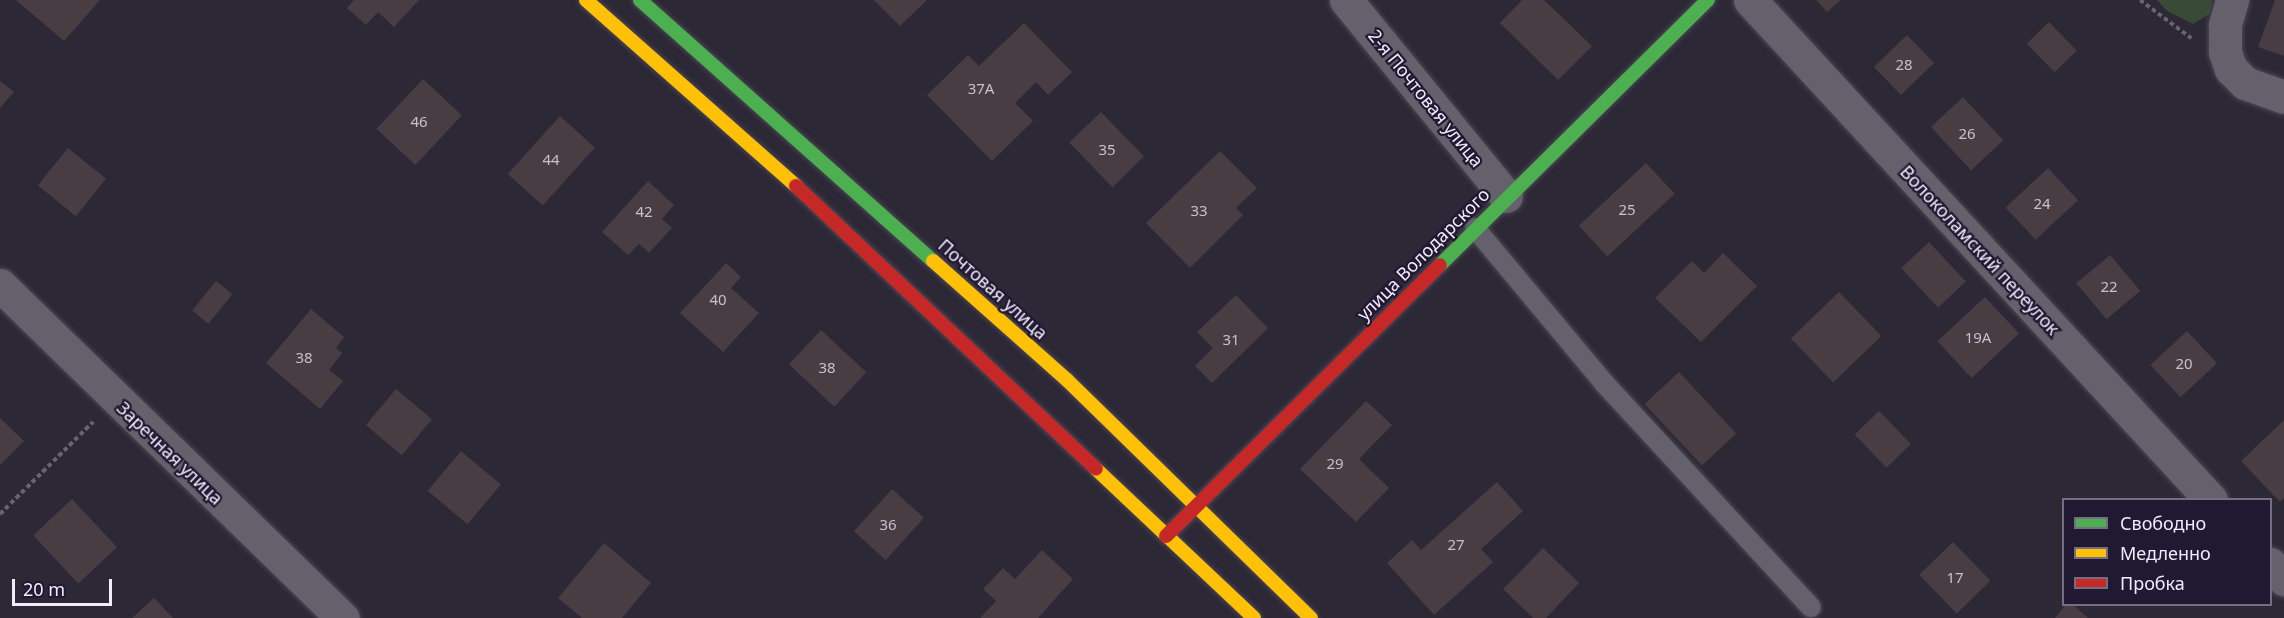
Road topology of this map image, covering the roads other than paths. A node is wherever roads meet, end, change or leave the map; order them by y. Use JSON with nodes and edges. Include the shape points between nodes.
{"nodes":[{"id":1,"x":586,"y":0,"type":"edge"},
{"id":2,"x":640,"y":0,"type":"edge"},
{"id":3,"x":1346,"y":0,"type":"edge"},
{"id":4,"x":1708,"y":0,"type":"edge"},
{"id":5,"x":1750,"y":0,"type":"edge"},
{"id":6,"x":2232,"y":0,"type":"edge"},
{"id":7,"x":2284,"y":97,"type":"edge"},
{"id":8,"x":1506,"y":196,"type":"junction"},
{"id":9,"x":1474,"y":228,"type":"junction"},
{"id":10,"x":0,"y":285,"type":"edge"},
{"id":11,"x":2209,"y":498,"type":"edge"},
{"id":12,"x":1196,"y":506,"type":"junction"},
{"id":13,"x":1167,"y":536,"type":"junction"},
{"id":14,"x":2272,"y":565,"type":"edge"},
{"id":15,"x":2284,"y":579,"type":"edge"},
{"id":16,"x":1811,"y":607,"type":"dead end"},
{"id":17,"x":343,"y":618,"type":"edge"},
{"id":18,"x":1254,"y":618,"type":"edge"},
{"id":19,"x":1311,"y":618,"type":"edge"}],
"edges":[{"from":1,"to":13,"type":"main road","via":[[796,186]]},
{"from":2,"to":12,"type":"main road","name":"Почтовая улица","via":[[1067,380]]},
{"from":3,"to":8,"type":"street","name":"2-я Почтовая улица"},
{"from":4,"to":8,"type":"main road","name":"улица Володарского"},
{"from":5,"to":11,"type":"street","name":"Волоколамский переулок"},
{"from":6,"to":7,"type":"street","via":[[2225,25],[2225,52],[2231,69],[2245,83]]},
{"from":8,"to":9,"type":"main road","name":"улица Володарского"},
{"from":9,"to":12,"type":"main road","name":"улица Володарского"},
{"from":9,"to":16,"type":"lane","via":[[1604,383]]},
{"from":10,"to":17,"type":"street","name":"Заречная улица"},
{"from":12,"to":13,"type":"main road","name":"улица Володарского"},
{"from":12,"to":19,"type":"main road","name":"Почтовая улица"},
{"from":13,"to":18,"type":"main road"},
{"from":14,"to":15,"type":"street"}]}
